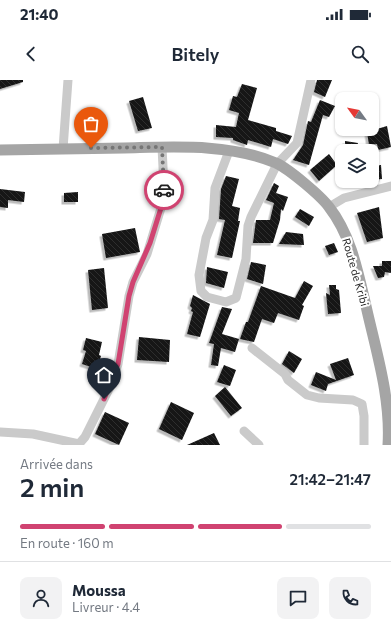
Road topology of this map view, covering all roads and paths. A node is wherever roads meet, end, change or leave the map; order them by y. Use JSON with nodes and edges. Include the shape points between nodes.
{"nodes":[{"id":1,"x":68,"y":80,"type":"edge"},
{"id":2,"x":311,"y":80,"type":"edge"},
{"id":3,"x":162,"y":147,"type":"junction"},
{"id":4,"x":63,"y":149,"type":"junction"},
{"id":5,"x":0,"y":150,"type":"edge"},
{"id":6,"x":229,"y":151,"type":"junction"},
{"id":7,"x":277,"y":164,"type":"junction"},
{"id":8,"x":391,"y":186,"type":"edge"},
{"id":9,"x":329,"y":207,"type":"junction"},
{"id":10,"x":252,"y":348,"type":"dead end"},
{"id":11,"x":244,"y":431,"type":"dead end"},
{"id":12,"x":0,"y":432,"type":"edge"},
{"id":13,"x":79,"y":444,"type":"edge"},
{"id":14,"x":259,"y":445,"type":"edge"},
{"id":15,"x":364,"y":445,"type":"edge"},
{"id":16,"x":388,"y":445,"type":"edge"}],
"edges":[{"from":1,"to":4,"type":"street"},
{"from":2,"to":7,"type":"street","via":[[299,137]]},
{"from":3,"to":4,"type":"main road","name":"Route de Kribi"},
{"from":3,"to":6,"type":"main road","name":"Route de Kribi"},
{"from":3,"to":13,"type":"street","via":[[164,187],[161,208],[131,289],[118,364],[110,387]]},
{"from":4,"to":5,"type":"main road","name":"Route de Kribi"},
{"from":6,"to":7,"type":"main road","name":"Route de Kribi"},
{"from":6,"to":7,"type":"street","via":[[215,188],[213,220],[206,238],[199,275],[200,291],[207,297],[226,302],[236,298],[246,259],[251,216]]},
{"from":7,"to":9,"type":"main road","name":"Route de Kribi","via":[[306,185]]},
{"from":8,"to":9,"type":"street","via":[[344,198]]},
{"from":9,"to":16,"type":"main road","name":"Route de Kribi","via":[[342,228],[355,261],[385,393]]},
{"from":10,"to":15,"type":"street","via":[[308,395],[353,400],[362,404]]},
{"from":11,"to":14,"type":"street"},
{"from":12,"to":13,"type":"street","via":[[33,434]]}]}
